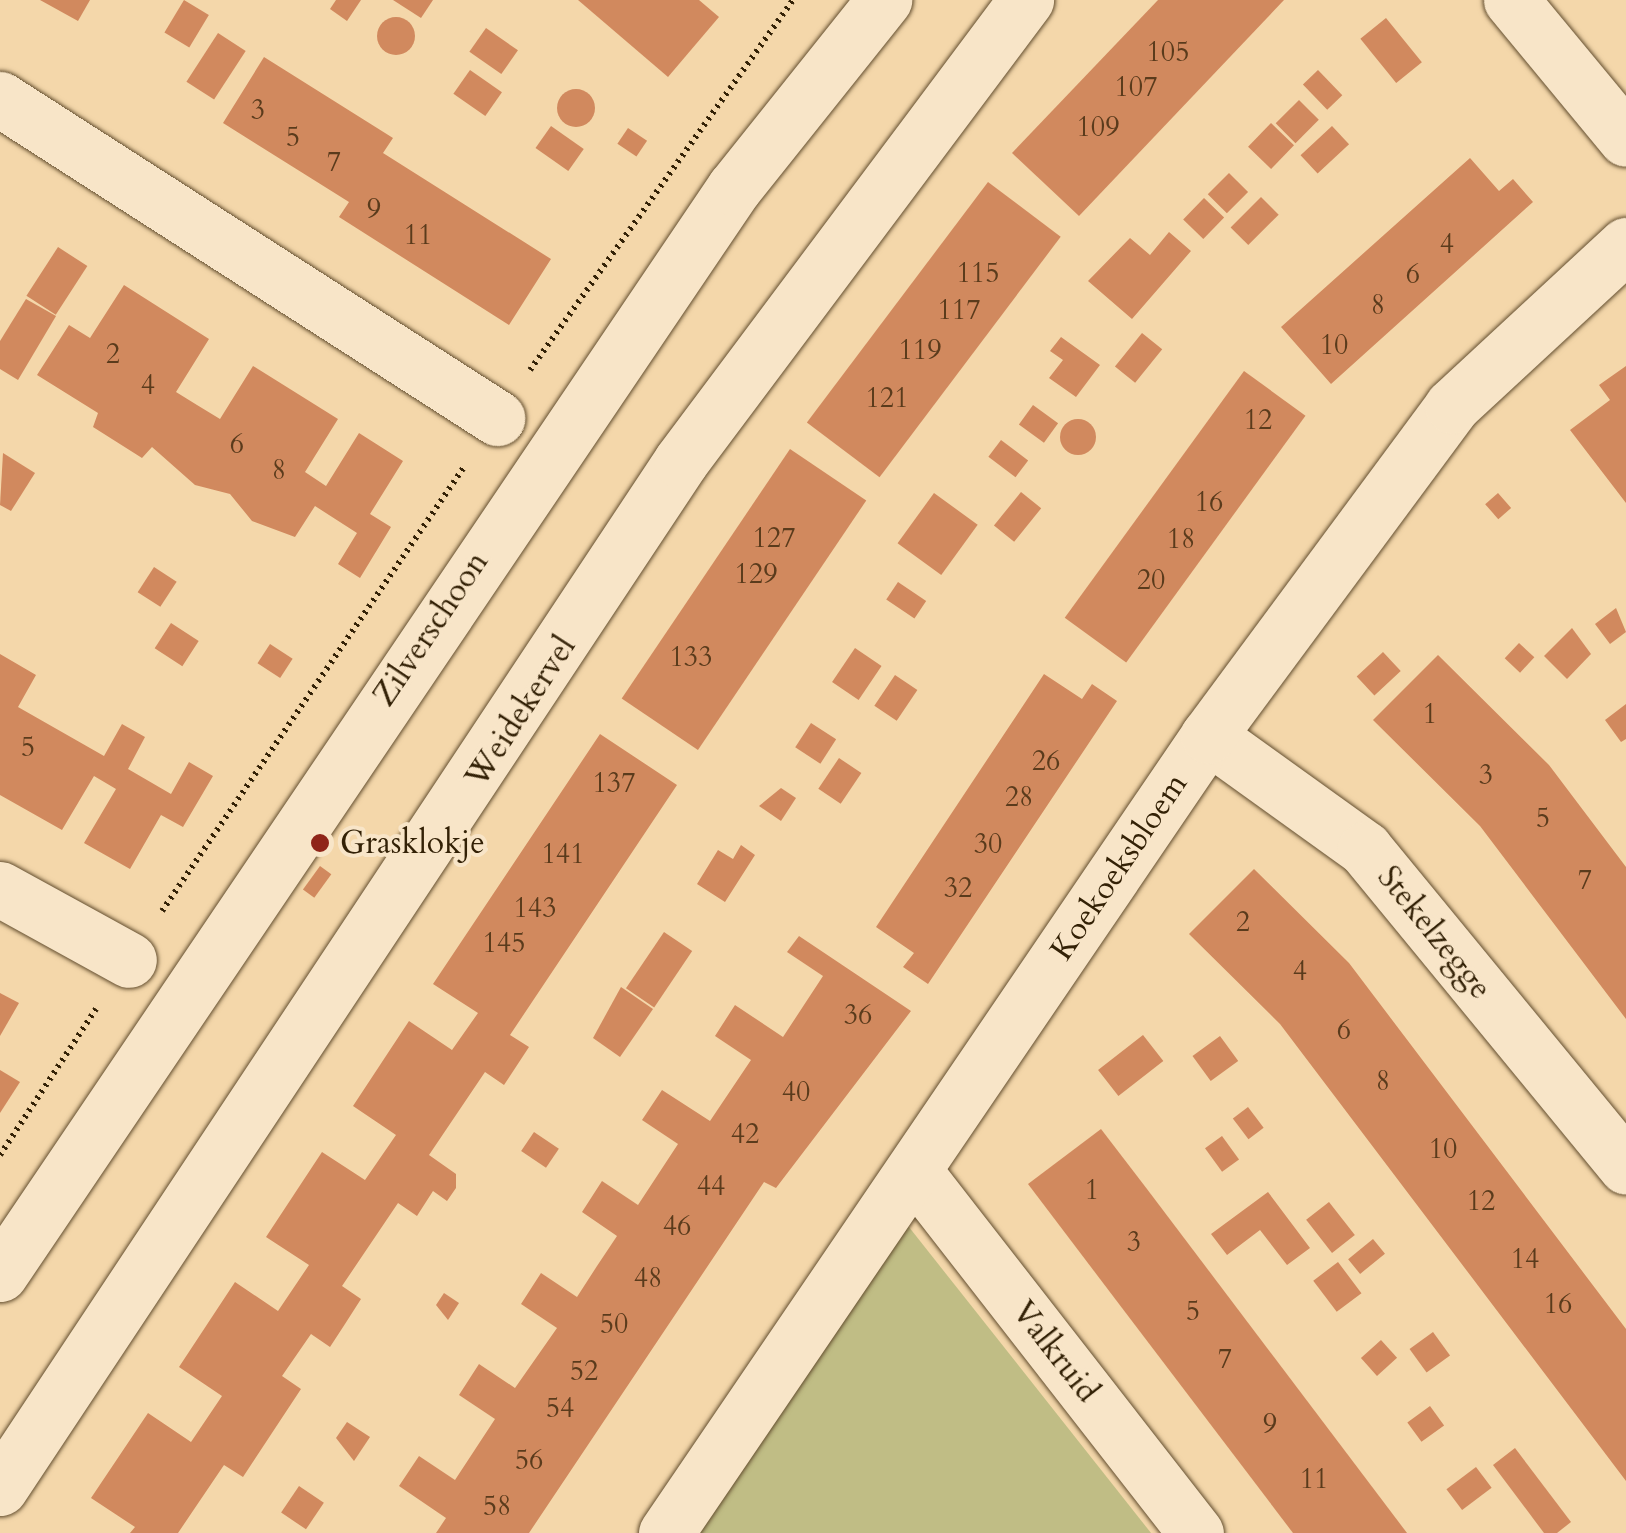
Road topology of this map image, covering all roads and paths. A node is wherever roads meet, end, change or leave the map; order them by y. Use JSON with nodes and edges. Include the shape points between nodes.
{"nodes":[{"id":1,"x":793,"y":0,"type":"edge"},
{"id":2,"x":884,"y":0,"type":"edge"},
{"id":3,"x":1026,"y":0,"type":"edge"},
{"id":4,"x":1511,"y":0,"type":"edge"},
{"id":5,"x":0,"y":100,"type":"edge"},
{"id":6,"x":1626,"y":139,"type":"edge"},
{"id":7,"x":1626,"y":246,"type":"edge"},
{"id":8,"x":497,"y":418,"type":"junction"},
{"id":9,"x":1208,"y":736,"type":"junction"},
{"id":10,"x":0,"y":889,"type":"edge"},
{"id":11,"x":128,"y":960,"type":"junction"},
{"id":12,"x":0,"y":1155,"type":"edge"},
{"id":13,"x":1626,"y":1167,"type":"edge"},
{"id":14,"x":914,"y":1171,"type":"junction"},
{"id":15,"x":0,"y":1274,"type":"edge"},
{"id":16,"x":0,"y":1488,"type":"edge"},
{"id":17,"x":666,"y":1533,"type":"edge"},
{"id":18,"x":1196,"y":1533,"type":"edge"}],
"edges":[{"from":1,"to":8,"type":"path","via":[[696,126]]},
{"from":2,"to":15,"type":"street","name":"Zilverschoon","via":[[734,188]]},
{"from":3,"to":16,"type":"street","name":"Weidekervel","via":[[681,461]]},
{"from":4,"to":6,"type":"street"},
{"from":5,"to":8,"type":"street"},
{"from":7,"to":9,"type":"street","name":"Koekoeksbloem","via":[[1452,406]]},
{"from":8,"to":11,"type":"path"},
{"from":9,"to":13,"type":"street","name":"Stekelzegge","via":[[1365,849]]},
{"from":9,"to":14,"type":"street","name":"Koekoeksbloem"},
{"from":10,"to":11,"type":"street"},
{"from":11,"to":12,"type":"path"},
{"from":14,"to":17,"type":"street","name":"Koekoeksbloem"},
{"from":14,"to":18,"type":"street","name":"Valkruid"}]}
